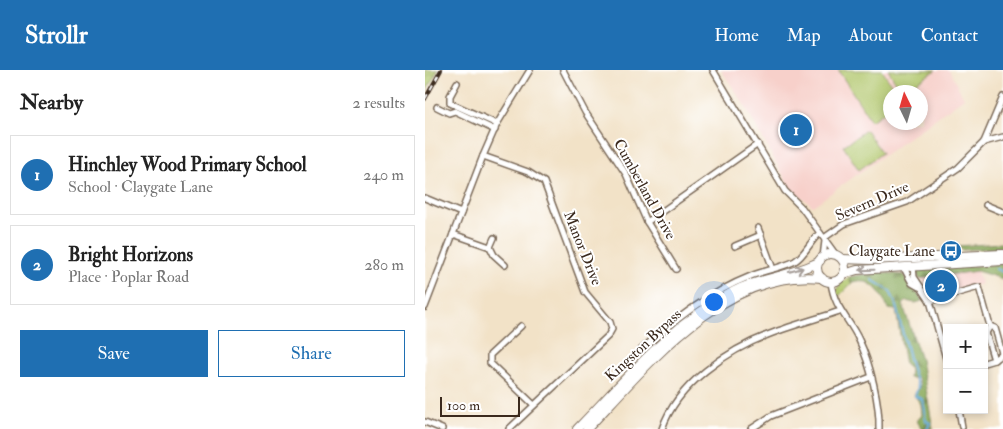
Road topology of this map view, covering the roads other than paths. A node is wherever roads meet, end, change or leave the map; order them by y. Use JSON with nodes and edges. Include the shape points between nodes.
{"nodes":[{"id":1,"x":530,"y":70,"type":"edge"},
{"id":2,"x":563,"y":70,"type":"edge"},
{"id":3,"x":713,"y":70,"type":"edge"},
{"id":4,"x":457,"y":83,"type":"dead end"},
{"id":5,"x":1003,"y":97,"type":"edge"},
{"id":6,"x":437,"y":107,"type":"dead end"},
{"id":7,"x":496,"y":127,"type":"junction"},
{"id":8,"x":1003,"y":137,"type":"edge"},
{"id":9,"x":984,"y":142,"type":"junction"},
{"id":10,"x":758,"y":144,"type":"junction"},
{"id":11,"x":483,"y":156,"type":"junction"},
{"id":12,"x":425,"y":198,"type":"edge"},
{"id":13,"x":986,"y":205,"type":"dead end"},
{"id":14,"x":1003,"y":212,"type":"edge"},
{"id":15,"x":461,"y":213,"type":"junction"},
{"id":16,"x":647,"y":222,"type":"junction"},
{"id":17,"x":758,"y":228,"type":"dead end"},
{"id":18,"x":453,"y":234,"type":"junction"},
{"id":19,"x":761,"y":235,"type":"junction"},
{"id":20,"x":823,"y":237,"type":"junction"},
{"id":21,"x":495,"y":238,"type":"dead end"},
{"id":22,"x":735,"y":246,"type":"dead end"},
{"id":23,"x":490,"y":247,"type":"junction"},
{"id":24,"x":1003,"y":254,"type":"edge"},
{"id":25,"x":839,"y":257,"type":"junction"},
{"id":26,"x":821,"y":259,"type":"junction"},
{"id":27,"x":879,"y":260,"type":"junction"},
{"id":28,"x":1003,"y":261,"type":"edge"},
{"id":29,"x":505,"y":265,"type":"dead end"},
{"id":30,"x":913,"y":267,"type":"junction"},
{"id":31,"x":904,"y":268,"type":"junction"},
{"id":32,"x":676,"y":269,"type":"dead end"},
{"id":33,"x":773,"y":269,"type":"junction"},
{"id":34,"x":844,"y":274,"type":"junction"},
{"id":35,"x":822,"y":278,"type":"junction"},
{"id":36,"x":831,"y":282,"type":"junction"},
{"id":37,"x":922,"y":288,"type":"junction"},
{"id":38,"x":930,"y":302,"type":"junction"},
{"id":39,"x":425,"y":306,"type":"edge"},
{"id":40,"x":839,"y":310,"type":"junction"},
{"id":41,"x":521,"y":326,"type":"dead end"},
{"id":42,"x":990,"y":326,"type":"junction"},
{"id":43,"x":943,"y":348,"type":"edge"},
{"id":44,"x":641,"y":350,"type":"dead end"},
{"id":45,"x":1002,"y":355,"type":"edge"},
{"id":46,"x":994,"y":360,"type":"junction"},
{"id":47,"x":988,"y":362,"type":"edge"},
{"id":48,"x":871,"y":377,"type":"junction"},
{"id":49,"x":534,"y":405,"type":"junction"},
{"id":50,"x":960,"y":414,"type":"edge"},
{"id":51,"x":425,"y":422,"type":"edge"},
{"id":52,"x":962,"y":427,"type":"dead end"},
{"id":53,"x":443,"y":429,"type":"edge"},
{"id":54,"x":509,"y":429,"type":"edge"},
{"id":55,"x":577,"y":429,"type":"edge"},
{"id":56,"x":587,"y":429,"type":"edge"},
{"id":57,"x":662,"y":429,"type":"edge"},
{"id":58,"x":751,"y":429,"type":"edge"},
{"id":59,"x":879,"y":429,"type":"edge"}],
"edges":[{"from":1,"to":7,"type":"street"},
{"from":2,"to":16,"type":"street","name":"Cumberland Drive","via":[[585,112],[626,174]]},
{"from":3,"to":10,"type":"street"},
{"from":4,"to":7,"type":"street","via":[[450,103]]},
{"from":5,"to":9,"type":"street","name":"Severn Drive"},
{"from":6,"to":7,"type":"street"},
{"from":7,"to":11,"type":"street"},
{"from":8,"to":9,"type":"street"},
{"from":9,"to":20,"type":"street","name":"Severn Drive","via":[[958,168],[907,202],[844,224]]},
{"from":10,"to":16,"type":"street"},
{"from":10,"to":20,"type":"street","via":[[785,191]]},
{"from":11,"to":15,"type":"street"},
{"from":11,"to":49,"type":"street","name":"Manor Drive","via":[[527,172],[544,182],[585,292],[610,322],[612,329]]},
{"from":12,"to":15,"type":"street"},
{"from":13,"to":14,"type":"street"},
{"from":15,"to":18,"type":"street"},
{"from":16,"to":32,"type":"street","name":"Cumberland Drive"},
{"from":17,"to":19,"type":"street"},
{"from":18,"to":23,"type":"street"},
{"from":18,"to":39,"type":"street"},
{"from":19,"to":22,"type":"street"},
{"from":19,"to":33,"type":"street"},
{"from":20,"to":25,"type":"street"},
{"from":20,"to":26,"type":"street"},
{"from":20,"to":33,"type":"street","name":"Severn Drive","via":[[814,238],[796,261]]},
{"from":21,"to":23,"type":"street"},
{"from":23,"to":29,"type":"street","via":[[493,255]]},
{"from":24,"to":27,"type":"highway"},
{"from":25,"to":26,"type":"highway","via":[[830,254]]},
{"from":25,"to":27,"type":"highway"},
{"from":25,"to":34,"type":"highway"},
{"from":26,"to":35,"type":"highway","via":[[818,269]]},
{"from":55,"to":26,"type":"highway","name":"Kingston Bypass","one_way":true,"via":[[664,339],[708,305],[757,281]]},
{"from":27,"to":30,"type":"street","via":[[911,262]]},
{"from":28,"to":30,"type":"highway"},
{"from":30,"to":31,"type":"highway"},
{"from":30,"to":37,"type":"street","via":[[914,277]]},
{"from":31,"to":34,"type":"highway","one_way":true,"via":[[857,270]]},
{"from":31,"to":37,"type":"street","via":[[912,283]]},
{"from":33,"to":44,"type":"street","name":"Severn Drive","via":[[711,294]]},
{"from":34,"to":36,"type":"highway"},
{"from":35,"to":36,"type":"highway"},
{"from":35,"to":56,"type":"highway","name":"Kingston Bypass","via":[[776,282],[749,291],[709,312],[669,344]]},
{"from":36,"to":40,"type":"street"},
{"from":37,"to":38,"type":"street"},
{"from":38,"to":42,"type":"street","via":[[979,287]]},
{"from":38,"to":43,"type":"street"},
{"from":40,"to":48,"type":"street","via":[[859,339]]},
{"from":40,"to":57,"type":"street","via":[[768,334],[717,363],[688,388],[667,416]]},
{"from":41,"to":49,"type":"street","via":[[490,355],[490,363]]},
{"from":42,"to":45,"type":"street","via":[[995,328]]},
{"from":42,"to":46,"type":"street","via":[[986,333]]},
{"from":45,"to":46,"type":"street"},
{"from":46,"to":47,"type":"street"},
{"from":48,"to":58,"type":"street","via":[[771,416]]},
{"from":48,"to":59,"type":"street","via":[[879,408]]},
{"from":49,"to":54,"type":"street","name":"Manor Drive"},
{"from":50,"to":52,"type":"street"},
{"from":51,"to":53,"type":"street"}]}
